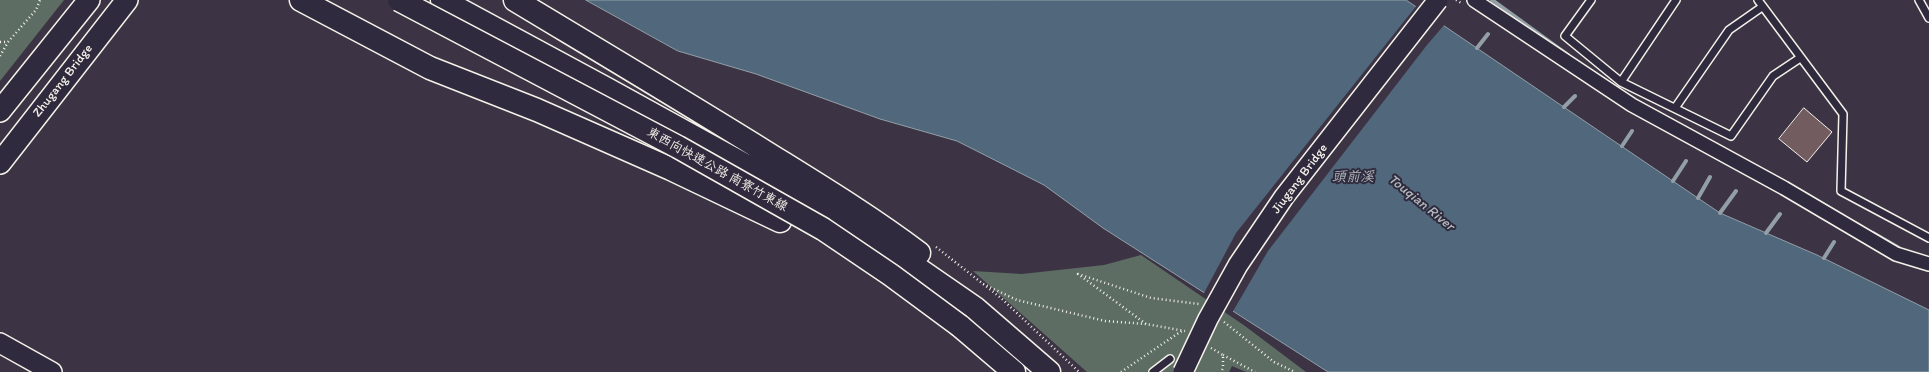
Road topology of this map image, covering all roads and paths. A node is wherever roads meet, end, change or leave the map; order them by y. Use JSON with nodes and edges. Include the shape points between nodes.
{"nodes":[{"id":1,"x":40,"y":0,"type":"edge"},
{"id":2,"x":89,"y":0,"type":"edge"},
{"id":3,"x":126,"y":0,"type":"edge"},
{"id":4,"x":301,"y":0,"type":"edge"},
{"id":5,"x":399,"y":0,"type":"edge"},
{"id":6,"x":442,"y":0,"type":"edge"},
{"id":7,"x":515,"y":0,"type":"edge"},
{"id":8,"x":1438,"y":0,"type":"edge"},
{"id":9,"x":1474,"y":0,"type":"edge"},
{"id":10,"x":1591,"y":0,"type":"edge"},
{"id":11,"x":1676,"y":0,"type":"edge"},
{"id":12,"x":1758,"y":0,"type":"edge"},
{"id":13,"x":1919,"y":0,"type":"edge"},
{"id":14,"x":1762,"y":7,"type":"junction"},
{"id":15,"x":1929,"y":18,"type":"edge"},
{"id":16,"x":0,"y":42,"type":"edge"},
{"id":17,"x":8,"y":42,"type":"junction"},
{"id":18,"x":0,"y":56,"type":"edge"},
{"id":19,"x":1800,"y":58,"type":"junction"},
{"id":20,"x":1621,"y":82,"type":"junction"},
{"id":21,"x":1675,"y":108,"type":"junction"},
{"id":22,"x":0,"y":111,"type":"edge"},
{"id":23,"x":0,"y":162,"type":"edge"},
{"id":24,"x":1929,"y":238,"type":"edge"},
{"id":25,"x":936,"y":247,"type":"dead end"},
{"id":26,"x":1929,"y":264,"type":"edge"},
{"id":27,"x":983,"y":284,"type":"junction"},
{"id":28,"x":1201,"y":304,"type":"dead end"},
{"id":29,"x":975,"y":308,"type":"junction"},
{"id":30,"x":1219,"y":318,"type":"dead end"},
{"id":31,"x":1146,"y":324,"type":"junction"},
{"id":32,"x":960,"y":326,"type":"junction"},
{"id":33,"x":0,"y":342,"type":"edge"},
{"id":34,"x":1223,"y":355,"type":"dead end"},
{"id":35,"x":1170,"y":359,"type":"dead end"},
{"id":36,"x":52,"y":372,"type":"edge"},
{"id":37,"x":1014,"y":372,"type":"edge"},
{"id":38,"x":1049,"y":372,"type":"edge"},
{"id":39,"x":1079,"y":372,"type":"edge"},
{"id":40,"x":1122,"y":372,"type":"edge"},
{"id":41,"x":1153,"y":372,"type":"edge"},
{"id":42,"x":1183,"y":372,"type":"edge"},
{"id":43,"x":1255,"y":372,"type":"edge"},
{"id":44,"x":1295,"y":372,"type":"edge"}],
"edges":[{"from":1,"to":17,"type":"path","via":[[36,10]]},
{"from":2,"to":22,"type":"main road"},
{"from":3,"to":23,"type":"main road","name":"Zhugang Bridge"},
{"from":4,"to":32,"type":"highway","bridge":true,"via":[[430,68],[537,110],[780,220],[861,265]]},
{"from":5,"to":32,"type":"highway","name":"東西向快速公路 南寮竹東線","bridge":true,"via":[[678,147],[824,229]]},
{"from":6,"to":29,"type":"highway","name":"東西向快速公路 南寮竹東線","via":[[801,196],[904,259]]},
{"from":7,"to":29,"type":"highway","via":[[653,82],[890,232],[945,273]]},
{"from":8,"to":42,"type":"main road","name":"Jiugang Bridge","bridge":true,"via":[[1284,197],[1238,265]]},
{"from":9,"to":26,"type":"street","via":[[1632,105],[1784,188],[1896,254]]},
{"from":10,"to":20,"type":"lane","via":[[1565,36]]},
{"from":11,"to":20,"type":"lane"},
{"from":12,"to":14,"type":"lane"},
{"from":13,"to":15,"type":"lane"},
{"from":14,"to":19,"type":"lane"},
{"from":14,"to":21,"type":"lane","via":[[1729,30]]},
{"from":16,"to":17,"type":"path"},
{"from":17,"to":18,"type":"path"},
{"from":19,"to":21,"type":"lane","via":[[1773,76],[1731,136]]},
{"from":19,"to":24,"type":"lane","via":[[1843,114],[1841,191]]},
{"from":20,"to":21,"type":"lane"},
{"from":25,"to":27,"type":"path"},
{"from":27,"to":31,"type":"path","via":[[1017,300],[1104,321]]},
{"from":27,"to":39,"type":"path"},
{"from":28,"to":31,"type":"path","via":[[1151,298],[1078,274]]},
{"from":29,"to":38,"type":"highway","name":"東西向快速公路 南寮竹東線"},
{"from":30,"to":44,"type":"path","via":[[1274,362]]},
{"from":31,"to":40,"type":"path","via":[[1183,330]]},
{"from":32,"to":37,"type":"highway","name":"東西向快速公路 南寮竹東線"},
{"from":33,"to":36,"type":"main road"},
{"from":34,"to":43,"type":"path"},
{"from":35,"to":41,"type":"lane"}]}
